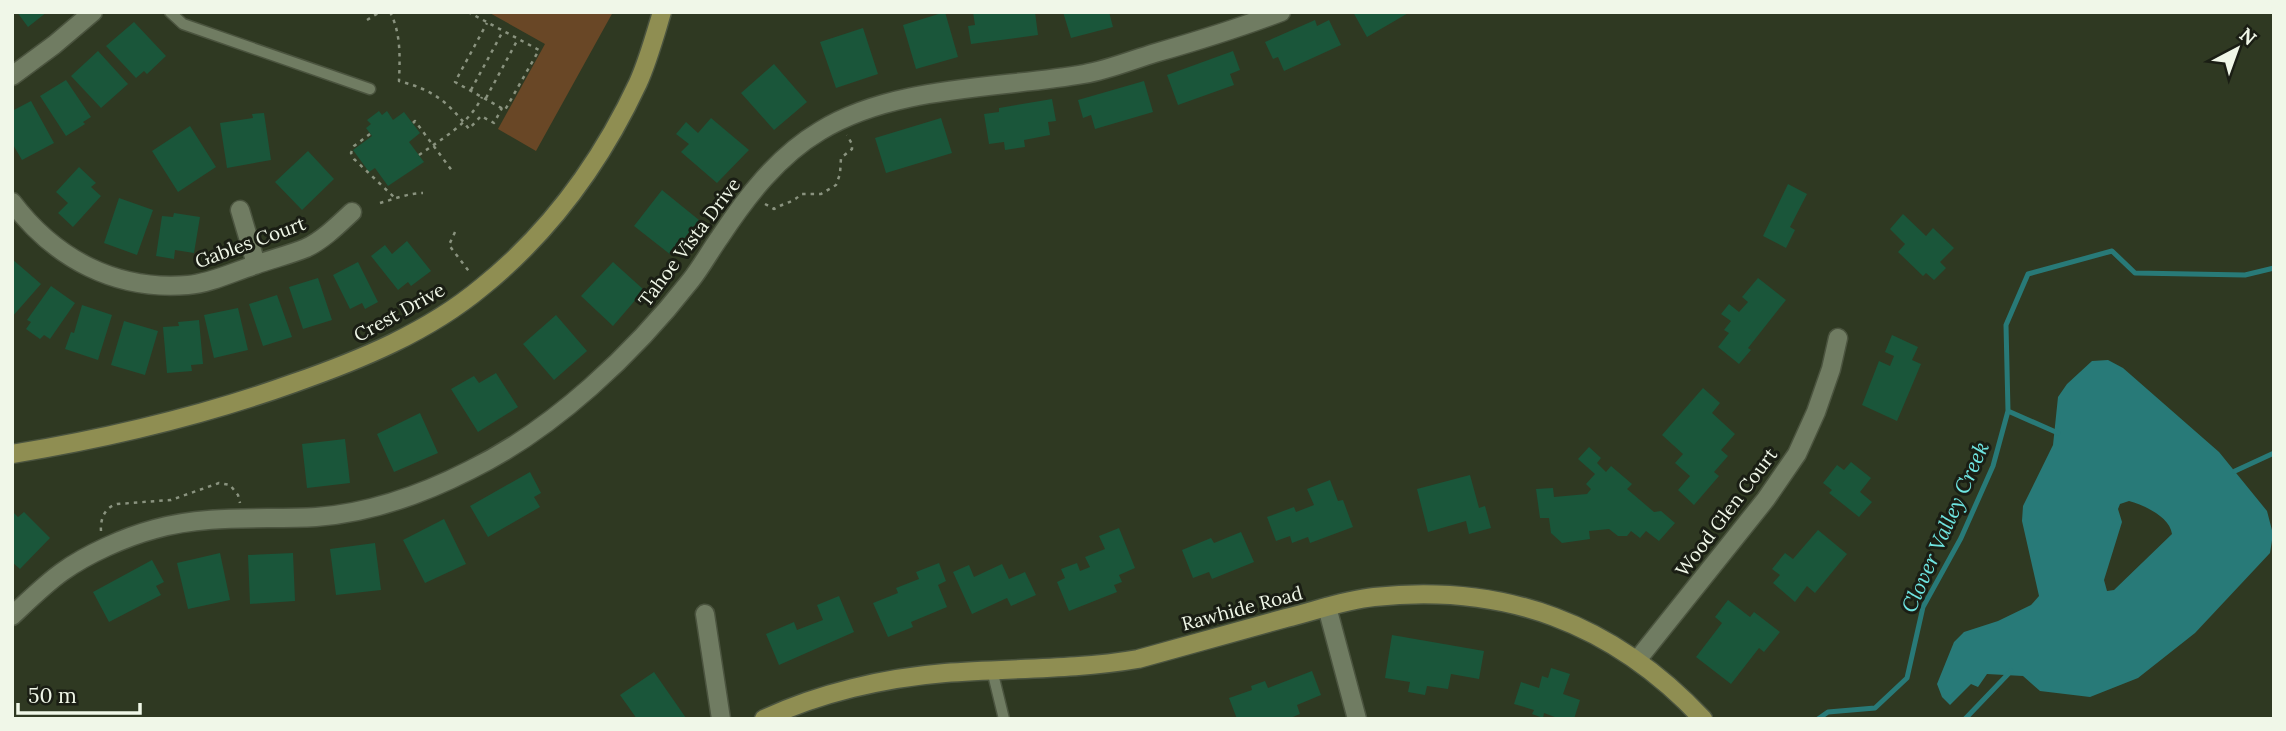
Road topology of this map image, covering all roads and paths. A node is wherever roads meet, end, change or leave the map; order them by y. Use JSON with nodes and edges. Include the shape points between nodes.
{"nodes":[{"id":1,"x":93,"y":12,"type":"edge"},
{"id":2,"x":170,"y":12,"type":"edge"},
{"id":3,"x":380,"y":12,"type":"edge"},
{"id":4,"x":390,"y":12,"type":"edge"},
{"id":5,"x":468,"y":12,"type":"edge"},
{"id":6,"x":662,"y":12,"type":"edge"},
{"id":7,"x":1280,"y":12,"type":"edge"},
{"id":8,"x":366,"y":20,"type":"dead end"},
{"id":9,"x":487,"y":23,"type":"junction"},
{"id":10,"x":503,"y":31,"type":"junction"},
{"id":11,"x":518,"y":39,"type":"junction"},
{"id":12,"x":12,"y":76,"type":"edge"},
{"id":13,"x":370,"y":89,"type":"dead end"},
{"id":14,"x":470,"y":91,"type":"junction"},
{"id":15,"x":484,"y":98,"type":"junction"},
{"id":16,"x":502,"y":108,"type":"junction"},
{"id":17,"x":839,"y":121,"type":"junction"},
{"id":18,"x":413,"y":123,"type":"dead end"},
{"id":19,"x":464,"y":123,"type":"junction"},
{"id":20,"x":370,"y":134,"type":"dead end"},
{"id":21,"x":434,"y":145,"type":"junction"},
{"id":22,"x":419,"y":155,"type":"dead end"},
{"id":23,"x":453,"y":172,"type":"dead end"},
{"id":24,"x":753,"y":191,"type":"junction"},
{"id":25,"x":423,"y":192,"type":"dead end"},
{"id":26,"x":396,"y":199,"type":"junction"},
{"id":27,"x":12,"y":202,"type":"edge"},
{"id":28,"x":380,"y":203,"type":"dead end"},
{"id":29,"x":240,"y":210,"type":"dead end"},
{"id":30,"x":352,"y":212,"type":"dead end"},
{"id":31,"x":455,"y":232,"type":"dead end"},
{"id":32,"x":256,"y":264,"type":"junction"},
{"id":33,"x":480,"y":289,"type":"junction"},
{"id":34,"x":1838,"y":338,"type":"dead end"},
{"id":35,"x":12,"y":454,"type":"edge"},
{"id":36,"x":242,"y":506,"type":"dead end"},
{"id":37,"x":101,"y":535,"type":"dead end"},
{"id":38,"x":1327,"y":607,"type":"junction"},
{"id":39,"x":705,"y":614,"type":"dead end"},
{"id":40,"x":12,"y":616,"type":"edge"},
{"id":41,"x":1638,"y":659,"type":"junction"},
{"id":42,"x":992,"y":670,"type":"junction"},
{"id":43,"x":721,"y":719,"type":"edge"},
{"id":44,"x":764,"y":719,"type":"edge"},
{"id":45,"x":1004,"y":719,"type":"edge"},
{"id":46,"x":1357,"y":719,"type":"edge"},
{"id":47,"x":1703,"y":719,"type":"edge"}],
"edges":[{"from":1,"to":12,"type":"street"},
{"from":2,"to":13,"type":"lane","via":[[183,24]]},
{"from":3,"to":8,"type":"path"},
{"from":4,"to":19,"type":"path","via":[[398,35],[399,80],[434,93]]},
{"from":5,"to":9,"type":"path"},
{"from":6,"to":33,"type":"street","name":"Crest Drive","via":[[639,81],[574,193],[531,243]]},
{"from":7,"to":17,"type":"street","name":"Tahoe Vista Drive","via":[[1087,74],[913,97]]},
{"from":9,"to":10,"type":"path"},
{"from":9,"to":14,"type":"path","via":[[455,82]]},
{"from":10,"to":11,"type":"path"},
{"from":10,"to":14,"type":"path"},
{"from":11,"to":15,"type":"path"},
{"from":11,"to":16,"type":"path","via":[[539,50],[505,110]]},
{"from":14,"to":15,"type":"path"},
{"from":15,"to":16,"type":"path"},
{"from":15,"to":19,"type":"path"},
{"from":16,"to":19,"type":"path","via":[[494,123],[481,116],[468,129]]},
{"from":17,"to":24,"type":"street","name":"Tahoe Vista Drive","via":[[784,156]]},
{"from":17,"to":24,"type":"path","via":[[852,149],[841,158],[835,185],[821,194],[801,194],[774,209]]},
{"from":18,"to":21,"type":"path"},
{"from":19,"to":21,"type":"path"},
{"from":20,"to":26,"type":"path","via":[[351,153]]},
{"from":21,"to":22,"type":"path"},
{"from":21,"to":23,"type":"path"},
{"from":24,"to":40,"type":"street","name":"Tahoe Vista Drive","via":[[694,276],[622,356],[577,398],[520,441],[471,470],[412,495],[320,517],[215,520],[156,528],[63,571]]},
{"from":25,"to":26,"type":"path"},
{"from":26,"to":28,"type":"path"},
{"from":27,"to":32,"type":"street","name":"Gables Court","via":[[38,233],[76,262],[121,279],[190,285]]},
{"from":29,"to":32,"type":"street"},
{"from":30,"to":32,"type":"street","name":"Gables Court","via":[[307,248]]},
{"from":31,"to":33,"type":"path","via":[[449,245]]},
{"from":33,"to":35,"type":"street","name":"Crest Drive","via":[[382,349],[249,399],[171,422]]},
{"from":34,"to":41,"type":"street","name":"Wood Glen Court","via":[[1816,412],[1797,454]]},
{"from":36,"to":37,"type":"path","via":[[230,485],[219,484],[171,500],[117,504],[105,512]]},
{"from":38,"to":41,"type":"street","name":"Rawhide Road","via":[[1371,597],[1418,594],[1500,601],[1563,620]]},
{"from":38,"to":42,"type":"street","name":"Rawhide Road","via":[[1118,663]]},
{"from":38,"to":46,"type":"street"},
{"from":39,"to":43,"type":"street"},
{"from":41,"to":47,"type":"street","name":"Rawhide Road"},
{"from":42,"to":44,"type":"street","name":"Rawhide Road","via":[[868,685]]},
{"from":42,"to":45,"type":"lane"}]}
